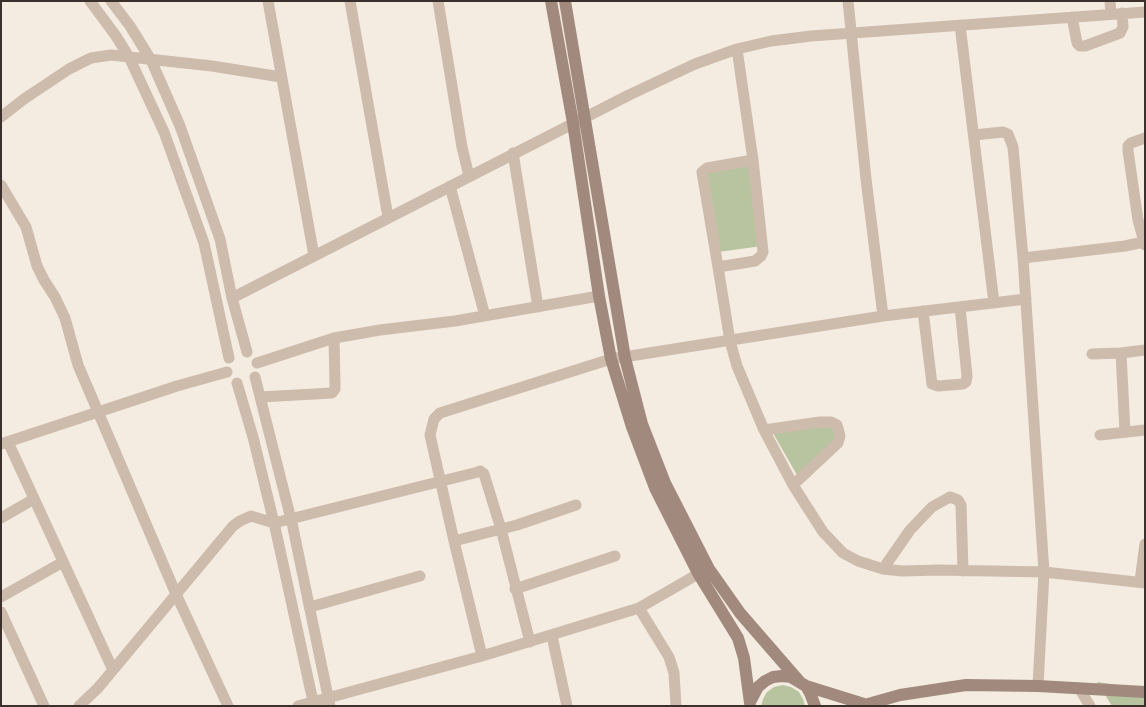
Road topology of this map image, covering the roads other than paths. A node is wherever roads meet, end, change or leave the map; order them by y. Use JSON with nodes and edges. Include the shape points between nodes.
{"nodes":[{"id":1,"x":90,"y":1,"type":"edge"},
{"id":2,"x":111,"y":1,"type":"edge"},
{"id":3,"x":268,"y":1,"type":"edge"},
{"id":4,"x":350,"y":1,"type":"edge"},
{"id":5,"x":438,"y":1,"type":"edge"},
{"id":6,"x":551,"y":1,"type":"edge"},
{"id":7,"x":565,"y":1,"type":"edge"},
{"id":8,"x":848,"y":1,"type":"edge"},
{"id":9,"x":1110,"y":1,"type":"edge"},
{"id":10,"x":1145,"y":12,"type":"edge"},
{"id":11,"x":1116,"y":14,"type":"junction"},
{"id":12,"x":1072,"y":17,"type":"junction"},
{"id":13,"x":960,"y":25,"type":"junction"},
{"id":14,"x":851,"y":33,"type":"junction"},
{"id":15,"x":737,"y":50,"type":"junction"},
{"id":16,"x":129,"y":57,"type":"junction"},
{"id":17,"x":151,"y":60,"type":"junction"},
{"id":18,"x":281,"y":77,"type":"junction"},
{"id":19,"x":585,"y":116,"type":"junction"},
{"id":20,"x":1,"y":117,"type":"edge"},
{"id":21,"x":573,"y":123,"type":"junction"},
{"id":22,"x":974,"y":135,"type":"junction"},
{"id":23,"x":1145,"y":138,"type":"edge"},
{"id":24,"x":513,"y":153,"type":"junction"},
{"id":25,"x":753,"y":160,"type":"junction"},
{"id":26,"x":469,"y":176,"type":"junction"},
{"id":27,"x":1,"y":185,"type":"edge"},
{"id":28,"x":450,"y":186,"type":"junction"},
{"id":29,"x":388,"y":217,"type":"junction"},
{"id":30,"x":1144,"y":244,"type":"edge"},
{"id":31,"x":314,"y":256,"type":"junction"},
{"id":32,"x":1023,"y":258,"type":"junction"},
{"id":33,"x":718,"y":267,"type":"junction"},
{"id":34,"x":600,"y":296,"type":"junction"},
{"id":35,"x":232,"y":298,"type":"junction"},
{"id":36,"x":1026,"y":299,"type":"junction"},
{"id":37,"x":994,"y":303,"type":"junction"},
{"id":38,"x":538,"y":307,"type":"junction"},
{"id":39,"x":960,"y":307,"type":"junction"},
{"id":40,"x":923,"y":311,"type":"junction"},
{"id":41,"x":485,"y":316,"type":"junction"},
{"id":42,"x":883,"y":316,"type":"junction"},
{"id":43,"x":334,"y":338,"type":"junction"},
{"id":44,"x":730,"y":341,"type":"junction"},
{"id":45,"x":1145,"y":350,"type":"edge"},
{"id":46,"x":247,"y":352,"type":"junction"},
{"id":47,"x":1121,"y":353,"type":"junction"},
{"id":48,"x":1092,"y":354,"type":"dead end"},
{"id":49,"x":229,"y":358,"type":"junction"},
{"id":50,"x":625,"y":358,"type":"junction"},
{"id":51,"x":611,"y":359,"type":"junction"},
{"id":52,"x":257,"y":363,"type":"junction"},
{"id":53,"x":227,"y":372,"type":"junction"},
{"id":54,"x":255,"y":377,"type":"junction"},
{"id":55,"x":237,"y":383,"type":"junction"},
{"id":56,"x":260,"y":396,"type":"junction"},
{"id":57,"x":99,"y":413,"type":"junction"},
{"id":58,"x":764,"y":430,"type":"junction"},
{"id":59,"x":1145,"y":430,"type":"edge"},
{"id":60,"x":1125,"y":432,"type":"junction"},
{"id":61,"x":1100,"y":435,"type":"dead end"},
{"id":62,"x":4,"y":443,"type":"edge"},
{"id":63,"x":440,"y":482,"type":"junction"},
{"id":64,"x":793,"y":485,"type":"junction"},
{"id":65,"x":34,"y":499,"type":"junction"},
{"id":66,"x":576,"y":505,"type":"dead end"},
{"id":67,"x":1,"y":518,"type":"edge"},
{"id":68,"x":291,"y":519,"type":"junction"},
{"id":69,"x":274,"y":523,"type":"junction"},
{"id":70,"x":501,"y":529,"type":"junction"},
{"id":71,"x":454,"y":542,"type":"junction"},
{"id":72,"x":1145,"y":544,"type":"edge"},
{"id":73,"x":615,"y":556,"type":"dead end"},
{"id":74,"x":63,"y":562,"type":"junction"},
{"id":75,"x":883,"y":569,"type":"junction"},
{"id":76,"x":963,"y":570,"type":"junction"},
{"id":77,"x":703,"y":571,"type":"junction"},
{"id":78,"x":1044,"y":572,"type":"junction"},
{"id":79,"x":420,"y":576,"type":"dead end"},
{"id":80,"x":1142,"y":582,"type":"edge"},
{"id":81,"x":515,"y":589,"type":"junction"},
{"id":82,"x":176,"y":594,"type":"junction"},
{"id":83,"x":1,"y":597,"type":"edge"},
{"id":84,"x":310,"y":607,"type":"junction"},
{"id":85,"x":639,"y":608,"type":"junction"},
{"id":86,"x":1,"y":612,"type":"edge"},
{"id":87,"x":552,"y":636,"type":"junction"},
{"id":88,"x":530,"y":642,"type":"junction"},
{"id":89,"x":482,"y":656,"type":"junction"},
{"id":90,"x":114,"y":670,"type":"junction"},
{"id":91,"x":802,"y":684,"type":"junction"},
{"id":92,"x":1038,"y":686,"type":"junction"},
{"id":93,"x":1079,"y":688,"type":"junction"},
{"id":94,"x":1145,"y":692,"type":"edge"},
{"id":95,"x":329,"y":701,"type":"edge"},
{"id":96,"x":314,"y":704,"type":"edge"},
{"id":97,"x":749,"y":704,"type":"edge"},
{"id":98,"x":862,"y":705,"type":"edge"},
{"id":99,"x":44,"y":706,"type":"edge"},
{"id":100,"x":79,"y":706,"type":"edge"},
{"id":101,"x":228,"y":706,"type":"edge"},
{"id":102,"x":298,"y":706,"type":"edge"},
{"id":103,"x":567,"y":706,"type":"edge"},
{"id":104,"x":676,"y":706,"type":"edge"},
{"id":105,"x":815,"y":706,"type":"edge"},
{"id":106,"x":1090,"y":706,"type":"edge"}],
"edges":[{"from":1,"to":16,"type":"street"},
{"from":2,"to":17,"type":"street"},
{"from":3,"to":18,"type":"street"},
{"from":4,"to":29,"type":"street"},
{"from":5,"to":26,"type":"street"},
{"from":6,"to":21,"type":"street"},
{"from":7,"to":19,"type":"street"},
{"from":8,"to":14,"type":"street"},
{"from":9,"to":11,"type":"street"},
{"from":10,"to":11,"type":"street"},
{"from":11,"to":12,"type":"street"},
{"from":11,"to":12,"type":"street","via":[[1123,27],[1120,33],[1085,46],[1077,43]]},
{"from":12,"to":13,"type":"street"},
{"from":13,"to":14,"type":"street"},
{"from":13,"to":22,"type":"street"},
{"from":14,"to":15,"type":"street","via":[[771,41]]},
{"from":14,"to":42,"type":"street"},
{"from":15,"to":19,"type":"street","via":[[695,64]]},
{"from":15,"to":25,"type":"street"},
{"from":16,"to":17,"type":"street"},
{"from":16,"to":20,"type":"street","via":[[91,58],[69,69]]},
{"from":16,"to":49,"type":"street","via":[[164,132],[204,243]]},
{"from":17,"to":18,"type":"street"},
{"from":17,"to":35,"type":"street","via":[[180,126],[220,238]]},
{"from":18,"to":31,"type":"street"},
{"from":19,"to":21,"type":"street"},
{"from":19,"to":50,"type":"street"},
{"from":21,"to":24,"type":"street"},
{"from":21,"to":34,"type":"street"},
{"from":22,"to":32,"type":"street","via":[[1003,132],[1011,140]]},
{"from":22,"to":37,"type":"street"},
{"from":23,"to":30,"type":"street","via":[[1128,146]]},
{"from":24,"to":26,"type":"street"},
{"from":24,"to":38,"type":"street"},
{"from":25,"to":33,"type":"street","via":[[763,252],[755,261]]},
{"from":25,"to":33,"type":"street","via":[[707,168],[702,172]]},
{"from":26,"to":28,"type":"street"},
{"from":27,"to":57,"type":"street","via":[[26,227],[37,266],[65,318],[78,365]]},
{"from":28,"to":29,"type":"street"},
{"from":28,"to":41,"type":"street"},
{"from":29,"to":31,"type":"street"},
{"from":30,"to":32,"type":"street"},
{"from":31,"to":35,"type":"street"},
{"from":32,"to":36,"type":"street"},
{"from":33,"to":44,"type":"street"},
{"from":34,"to":38,"type":"street"},
{"from":34,"to":51,"type":"street"},
{"from":35,"to":46,"type":"street"},
{"from":36,"to":37,"type":"street"},
{"from":36,"to":78,"type":"street"},
{"from":37,"to":39,"type":"street"},
{"from":38,"to":41,"type":"street"},
{"from":39,"to":40,"type":"street"},
{"from":39,"to":40,"type":"street","via":[[967,376],[963,384],[932,384]]},
{"from":40,"to":42,"type":"street"},
{"from":41,"to":43,"type":"street"},
{"from":42,"to":44,"type":"street"},
{"from":43,"to":52,"type":"street"},
{"from":43,"to":56,"type":"street","via":[[336,383],[332,393]]},
{"from":44,"to":50,"type":"street"},
{"from":44,"to":58,"type":"street"},
{"from":45,"to":47,"type":"street"},
{"from":46,"to":49,"type":"street","via":[[238,352]]},
{"from":46,"to":52,"type":"street"},
{"from":47,"to":48,"type":"street"},
{"from":47,"to":60,"type":"street"},
{"from":49,"to":53,"type":"street"},
{"from":50,"to":51,"type":"street"},
{"from":50,"to":77,"type":"street","via":[[642,424]]},
{"from":51,"to":63,"type":"street","via":[[440,413],[434,419],[430,435]]},
{"from":51,"to":77,"type":"street","via":[[655,488]]},
{"from":52,"to":54,"type":"street"},
{"from":53,"to":55,"type":"street"},
{"from":53,"to":57,"type":"street"},
{"from":54,"to":55,"type":"street","via":[[247,383]]},
{"from":54,"to":56,"type":"street"},
{"from":55,"to":69,"type":"street"},
{"from":56,"to":68,"type":"street"},
{"from":57,"to":62,"type":"street"},
{"from":57,"to":82,"type":"street"},
{"from":58,"to":64,"type":"street"},
{"from":58,"to":64,"type":"street","via":[[820,422],[837,424],[838,443]]},
{"from":59,"to":60,"type":"street"},
{"from":60,"to":61,"type":"street"},
{"from":62,"to":65,"type":"street"},
{"from":63,"to":68,"type":"street"},
{"from":63,"to":70,"type":"street","via":[[482,472]]},
{"from":63,"to":71,"type":"street"},
{"from":64,"to":75,"type":"street","via":[[823,532],[843,553]]},
{"from":65,"to":67,"type":"street"},
{"from":65,"to":74,"type":"street"},
{"from":66,"to":70,"type":"street"},
{"from":68,"to":69,"type":"street"},
{"from":68,"to":84,"type":"street"},
{"from":69,"to":82,"type":"street","via":[[251,516],[233,526]]},
{"from":69,"to":96,"type":"street"},
{"from":70,"to":71,"type":"street"},
{"from":70,"to":81,"type":"street"},
{"from":71,"to":89,"type":"street"},
{"from":72,"to":80,"type":"street"},
{"from":73,"to":81,"type":"street"},
{"from":74,"to":83,"type":"street"},
{"from":74,"to":90,"type":"street"},
{"from":75,"to":76,"type":"street"},
{"from":75,"to":76,"type":"street","via":[[910,530],[932,507],[950,497],[958,500],[960,505]]},
{"from":76,"to":78,"type":"street"},
{"from":77,"to":85,"type":"street"},
{"from":77,"to":91,"type":"street"},
{"from":77,"to":97,"type":"street","via":[[738,638],[744,658]]},
{"from":78,"to":80,"type":"street"},
{"from":78,"to":92,"type":"street"},
{"from":79,"to":84,"type":"street"},
{"from":81,"to":88,"type":"street"},
{"from":82,"to":90,"type":"street"},
{"from":82,"to":101,"type":"street"},
{"from":84,"to":95,"type":"street"},
{"from":85,"to":87,"type":"street"},
{"from":85,"to":104,"type":"street","via":[[669,657],[674,673]]},
{"from":86,"to":99,"type":"street"},
{"from":87,"to":88,"type":"street"},
{"from":87,"to":103,"type":"street"},
{"from":88,"to":89,"type":"street"},
{"from":89,"to":95,"type":"street"},
{"from":90,"to":100,"type":"street"},
{"from":91,"to":97,"type":"street","via":[[782,676],[765,681]]},
{"from":91,"to":98,"type":"street"},
{"from":91,"to":105,"type":"street"},
{"from":92,"to":93,"type":"street"},
{"from":92,"to":98,"type":"street","via":[[966,685],[900,695]]},
{"from":93,"to":94,"type":"street"},
{"from":93,"to":106,"type":"street"},
{"from":95,"to":96,"type":"street"},
{"from":96,"to":102,"type":"street"}]}
